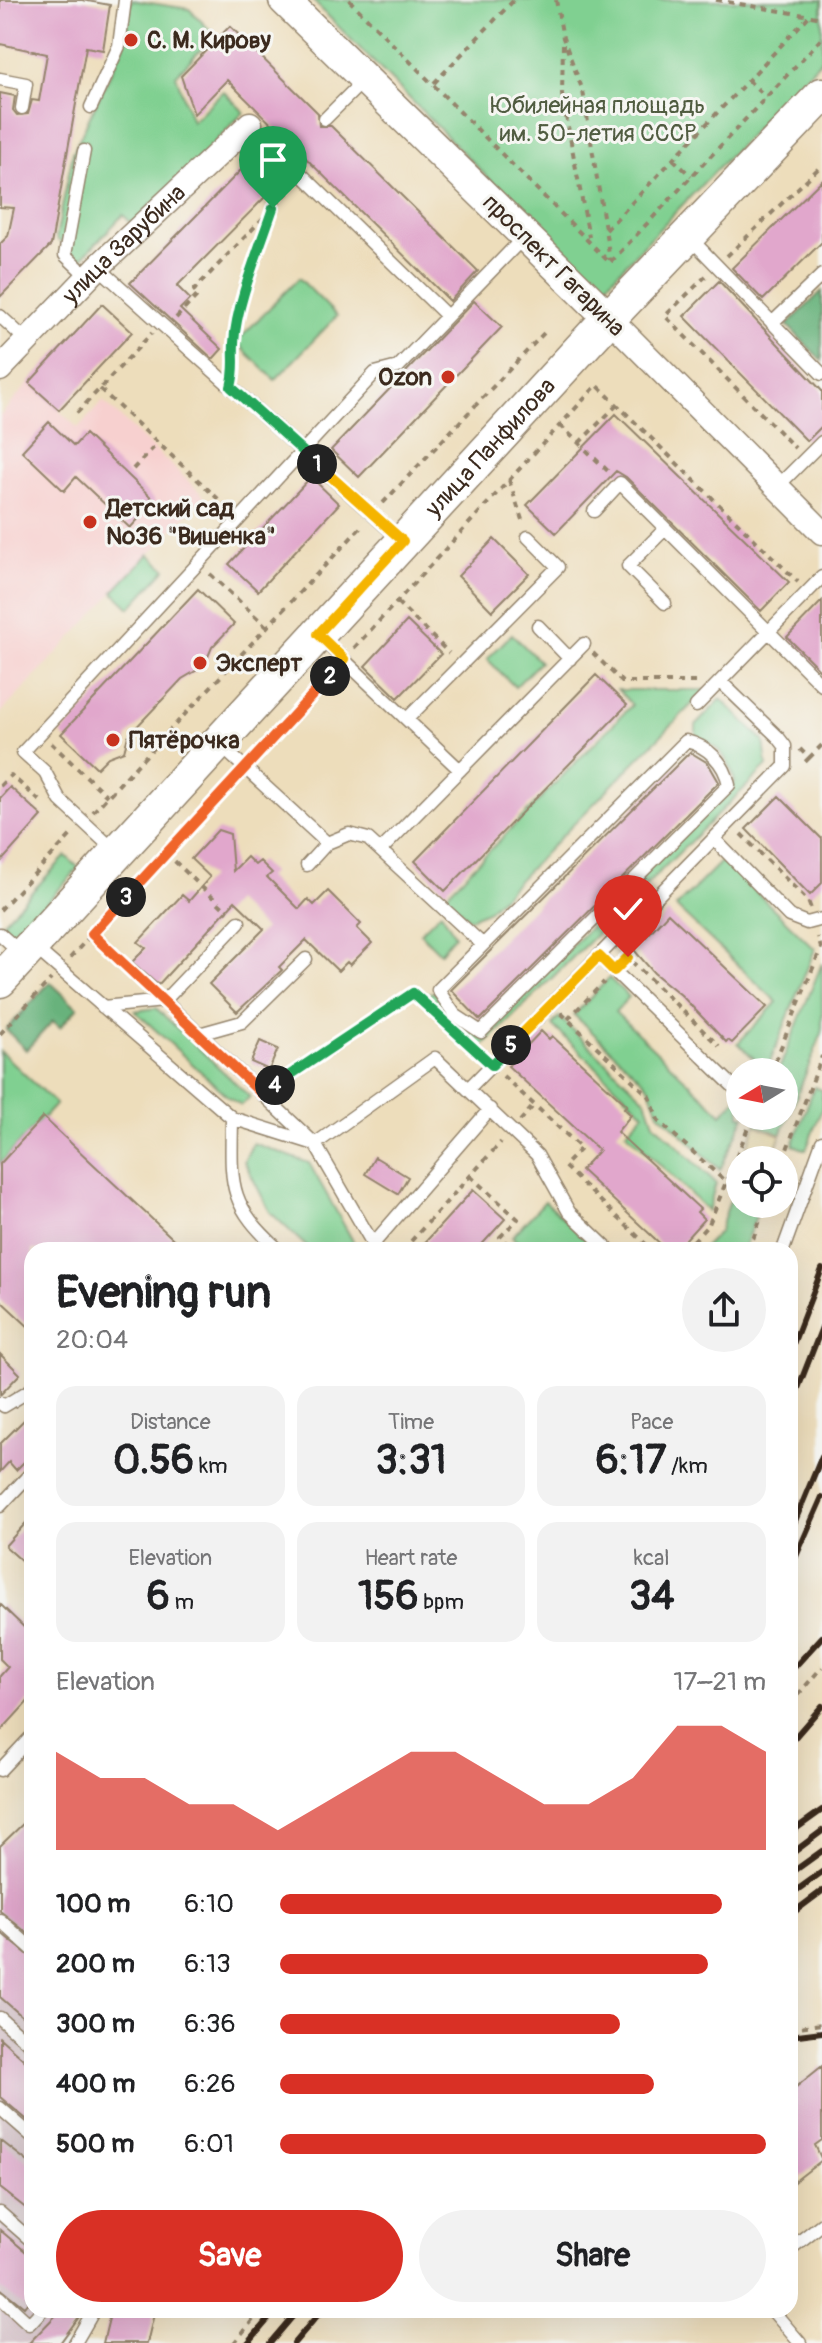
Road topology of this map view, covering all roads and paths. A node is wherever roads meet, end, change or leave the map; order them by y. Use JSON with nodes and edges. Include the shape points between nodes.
{"nodes":[{"id":1,"x":125,"y":0,"type":"edge"},
{"id":2,"x":284,"y":0,"type":"edge"},
{"id":3,"x":349,"y":0,"type":"edge"},
{"id":4,"x":514,"y":0,"type":"edge"},
{"id":5,"x":556,"y":0,"type":"edge"},
{"id":6,"x":716,"y":0,"type":"edge"},
{"id":7,"x":809,"y":16,"type":"junction"},
{"id":8,"x":822,"y":18,"type":"edge"},
{"id":9,"x":563,"y":38,"type":"junction"},
{"id":10,"x":822,"y":38,"type":"edge"},
{"id":11,"x":0,"y":79,"type":"edge"},
{"id":12,"x":365,"y":79,"type":"junction"},
{"id":13,"x":748,"y":80,"type":"junction"},
{"id":14,"x":434,"y":83,"type":"junction"},
{"id":15,"x":822,"y":96,"type":"edge"},
{"id":16,"x":766,"y":97,"type":"junction"},
{"id":17,"x":91,"y":107,"type":"dead end"},
{"id":18,"x":22,"y":108,"type":"dead end"},
{"id":19,"x":325,"y":119,"type":"dead end"},
{"id":20,"x":250,"y":124,"type":"joint"},
{"id":21,"x":296,"y":148,"type":"dead end"},
{"id":22,"x":84,"y":151,"type":"dead end"},
{"id":23,"x":286,"y":159,"type":"junction"},
{"id":24,"x":673,"y":159,"type":"junction"},
{"id":25,"x":822,"y":165,"type":"edge"},
{"id":26,"x":304,"y":176,"type":"junction"},
{"id":27,"x":691,"y":176,"type":"junction"},
{"id":28,"x":273,"y":208,"type":"junction"},
{"id":29,"x":606,"y":230,"type":"junction"},
{"id":30,"x":688,"y":235,"type":"junction"},
{"id":31,"x":525,"y":236,"type":"junction"},
{"id":32,"x":589,"y":239,"type":"junction"},
{"id":33,"x":610,"y":263,"type":"junction"},
{"id":34,"x":717,"y":266,"type":"junction"},
{"id":35,"x":93,"y":272,"type":"junction"},
{"id":36,"x":822,"y":275,"type":"edge"},
{"id":37,"x":0,"y":316,"type":"edge"},
{"id":38,"x":447,"y":316,"type":"junction"},
{"id":39,"x":609,"y":318,"type":"junction"},
{"id":40,"x":772,"y":323,"type":"junction"},
{"id":41,"x":163,"y":326,"type":"junction"},
{"id":42,"x":544,"y":333,"type":"dead end"},
{"id":43,"x":26,"y":340,"type":"junction"},
{"id":44,"x":0,"y":369,"type":"edge"},
{"id":45,"x":822,"y":374,"type":"edge"},
{"id":46,"x":231,"y":387,"type":"junction"},
{"id":47,"x":100,"y":389,"type":"junction"},
{"id":48,"x":617,"y":405,"type":"junction"},
{"id":49,"x":77,"y":413,"type":"dead end"},
{"id":50,"x":560,"y":425,"type":"junction"},
{"id":51,"x":822,"y":442,"type":"edge"},
{"id":52,"x":158,"y":443,"type":"junction"},
{"id":53,"x":579,"y":443,"type":"junction"},
{"id":54,"x":302,"y":451,"type":"junction"},
{"id":55,"x":805,"y":458,"type":"junction"},
{"id":56,"x":133,"y":469,"type":"dead end"},
{"id":57,"x":509,"y":480,"type":"junction"},
{"id":58,"x":620,"y":483,"type":"junction"},
{"id":59,"x":777,"y":487,"type":"junction"},
{"id":60,"x":594,"y":511,"type":"dead end"},
{"id":61,"x":373,"y":514,"type":"junction"},
{"id":62,"x":239,"y":519,"type":"junction"},
{"id":63,"x":665,"y":529,"type":"junction"},
{"id":64,"x":822,"y":532,"type":"edge"},
{"id":65,"x":528,"y":537,"type":"joint"},
{"id":66,"x":403,"y":541,"type":"junction"},
{"id":67,"x":199,"y":577,"type":"dead end"},
{"id":68,"x":822,"y":577,"type":"edge"},
{"id":69,"x":808,"y":592,"type":"junction"},
{"id":70,"x":397,"y":602,"type":"junction"},
{"id":71,"x":665,"y":603,"type":"dead end"},
{"id":72,"x":538,"y":626,"type":"dead end"},
{"id":73,"x":267,"y":627,"type":"junction"},
{"id":74,"x":769,"y":632,"type":"junction"},
{"id":75,"x":318,"y":634,"type":"junction"},
{"id":76,"x":584,"y":644,"type":"dead end"},
{"id":77,"x":344,"y":659,"type":"junction"},
{"id":78,"x":570,"y":659,"type":"junction"},
{"id":79,"x":461,"y":664,"type":"junction"},
{"id":80,"x":583,"y":664,"type":"dead end"},
{"id":81,"x":721,"y":682,"type":"junction"},
{"id":82,"x":822,"y":685,"type":"edge"},
{"id":83,"x":696,"y":706,"type":"dead end"},
{"id":84,"x":407,"y":719,"type":"junction"},
{"id":85,"x":46,"y":739,"type":"dead end"},
{"id":86,"x":218,"y":743,"type":"junction"},
{"id":87,"x":822,"y":745,"type":"edge"},
{"id":88,"x":809,"y":758,"type":"dead end"},
{"id":89,"x":245,"y":767,"type":"junction"},
{"id":90,"x":460,"y":770,"type":"junction"},
{"id":91,"x":11,"y":775,"type":"dead end"},
{"id":92,"x":0,"y":786,"type":"edge"},
{"id":93,"x":107,"y":796,"type":"junction"},
{"id":94,"x":83,"y":822,"type":"junction"},
{"id":95,"x":715,"y":840,"type":"junction"},
{"id":96,"x":327,"y":843,"type":"junction"},
{"id":97,"x":381,"y":850,"type":"junction"},
{"id":98,"x":117,"y":853,"type":"junction"},
{"id":99,"x":166,"y":853,"type":"junction"},
{"id":100,"x":307,"y":865,"type":"dead end"},
{"id":101,"x":0,"y":910,"type":"edge"},
{"id":102,"x":822,"y":919,"type":"edge"},
{"id":103,"x":239,"y":922,"type":"joint"},
{"id":104,"x":92,"y":934,"type":"junction"},
{"id":105,"x":482,"y":944,"type":"junction"},
{"id":106,"x":18,"y":945,"type":"edge"},
{"id":107,"x":821,"y":948,"type":"edge"},
{"id":108,"x":619,"y":949,"type":"dead end"},
{"id":109,"x":599,"y":956,"type":"junction"},
{"id":110,"x":628,"y":957,"type":"junction"},
{"id":111,"x":306,"y":959,"type":"dead end"},
{"id":112,"x":60,"y":969,"type":"junction"},
{"id":113,"x":614,"y":971,"type":"junction"},
{"id":114,"x":0,"y":980,"type":"edge"},
{"id":115,"x":164,"y":1001,"type":"junction"},
{"id":116,"x":103,"y":1007,"type":"junction"},
{"id":117,"x":558,"y":1010,"type":"dead end"},
{"id":118,"x":435,"y":1013,"type":"dead end"},
{"id":119,"x":568,"y":1020,"type":"junction"},
{"id":120,"x":0,"y":1034,"type":"edge"},
{"id":121,"x":199,"y":1034,"type":"junction"},
{"id":122,"x":719,"y":1046,"type":"dead end"},
{"id":123,"x":822,"y":1056,"type":"edge"},
{"id":124,"x":777,"y":1058,"type":"edge"},
{"id":125,"x":492,"y":1065,"type":"junction"},
{"id":126,"x":726,"y":1079,"type":"edge"},
{"id":127,"x":469,"y":1088,"type":"junction"},
{"id":128,"x":262,"y":1094,"type":"junction"},
{"id":129,"x":534,"y":1105,"type":"junction"},
{"id":130,"x":490,"y":1109,"type":"junction"},
{"id":131,"x":232,"y":1118,"type":"junction"},
{"id":132,"x":511,"y":1130,"type":"junction"},
{"id":133,"x":822,"y":1142,"type":"edge"},
{"id":134,"x":315,"y":1144,"type":"junction"},
{"id":135,"x":788,"y":1146,"type":"edge"},
{"id":136,"x":470,"y":1176,"type":"junction"},
{"id":137,"x":726,"y":1182,"type":"joint"},
{"id":138,"x":761,"y":1218,"type":"edge"},
{"id":139,"x":270,"y":1242,"type":"edge"},
{"id":140,"x":371,"y":1242,"type":"edge"},
{"id":141,"x":378,"y":1242,"type":"edge"},
{"id":142,"x":410,"y":1242,"type":"edge"},
{"id":143,"x":505,"y":1242,"type":"edge"},
{"id":144,"x":601,"y":1242,"type":"edge"},
{"id":145,"x":644,"y":1242,"type":"edge"},
{"id":146,"x":692,"y":1242,"type":"edge"},
{"id":147,"x":752,"y":1242,"type":"edge"},
{"id":148,"x":786,"y":1242,"type":"edge"},
{"id":149,"x":24,"y":1394,"type":"edge"},
{"id":150,"x":0,"y":1403,"type":"edge"},
{"id":151,"x":24,"y":1480,"type":"edge"},
{"id":152,"x":0,"y":1506,"type":"edge"},
{"id":153,"x":822,"y":1667,"type":"edge"},
{"id":154,"x":798,"y":1695,"type":"edge"},
{"id":155,"x":24,"y":1744,"type":"edge"},
{"id":156,"x":0,"y":1770,"type":"edge"},
{"id":157,"x":0,"y":1920,"type":"edge"},
{"id":158,"x":24,"y":1942,"type":"edge"},
{"id":159,"x":0,"y":2018,"type":"edge"},
{"id":160,"x":822,"y":2024,"type":"edge"},
{"id":161,"x":798,"y":2027,"type":"edge"},
{"id":162,"x":24,"y":2039,"type":"edge"},
{"id":163,"x":0,"y":2108,"type":"edge"},
{"id":164,"x":24,"y":2129,"type":"edge"},
{"id":165,"x":0,"y":2213,"type":"edge"},
{"id":166,"x":822,"y":2224,"type":"edge"},
{"id":167,"x":24,"y":2234,"type":"edge"},
{"id":168,"x":798,"y":2243,"type":"edge"},
{"id":169,"x":0,"y":2297,"type":"edge"},
{"id":170,"x":35,"y":2318,"type":"edge"},
{"id":171,"x":89,"y":2318,"type":"edge"},
{"id":172,"x":254,"y":2318,"type":"edge"},
{"id":173,"x":779,"y":2318,"type":"edge"},
{"id":174,"x":75,"y":2343,"type":"edge"},
{"id":175,"x":234,"y":2343,"type":"edge"},
{"id":176,"x":800,"y":2343,"type":"edge"}],
"edges":[{"from":1,"to":17,"type":"lane","via":[[119,46]]},
{"from":2,"to":12,"type":"street","name":"проспект Гагарина"},
{"from":3,"to":14,"type":"path"},
{"from":4,"to":14,"type":"path"},
{"from":5,"to":9,"type":"path"},
{"from":6,"to":7,"type":"path"},
{"from":7,"to":8,"type":"path"},
{"from":7,"to":13,"type":"path"},
{"from":9,"to":29,"type":"path","via":[[583,91]]},
{"from":9,"to":32,"type":"path","via":[[562,95]]},
{"from":10,"to":16,"type":"path"},
{"from":11,"to":18,"type":"lane","via":[[26,84]]},
{"from":12,"to":19,"type":"lane"},
{"from":12,"to":31,"type":"street","name":"проспект Гагарина"},
{"from":13,"to":16,"type":"path"},
{"from":13,"to":24,"type":"path"},
{"from":14,"to":32,"type":"path"},
{"from":15,"to":30,"type":"main road","name":"улица Панфилова"},
{"from":16,"to":27,"type":"path"},
{"from":20,"to":23,"type":"lane"},
{"from":20,"to":35,"type":"street","name":"улица Зарубина"},
{"from":21,"to":23,"type":"lane"},
{"from":22,"to":35,"type":"lane","via":[[65,255]]},
{"from":23,"to":26,"type":"lane"},
{"from":24,"to":27,"type":"path"},
{"from":24,"to":29,"type":"path"},
{"from":25,"to":34,"type":"path"},
{"from":26,"to":28,"type":"path"},
{"from":26,"to":38,"type":"lane"},
{"from":27,"to":33,"type":"path"},
{"from":28,"to":41,"type":"path","via":[[194,290],[198,295]]},
{"from":28,"to":46,"type":"path","via":[[234,343],[237,364]]},
{"from":29,"to":33,"type":"path"},
{"from":30,"to":34,"type":"lane"},
{"from":30,"to":39,"type":"main road","name":"улица Панфилова"},
{"from":31,"to":38,"type":"lane"},
{"from":31,"to":39,"type":"street","name":"проспект Гагарина"},
{"from":32,"to":33,"type":"path"},
{"from":34,"to":40,"type":"lane"},
{"from":34,"to":55,"type":"path","via":[[665,316]]},
{"from":35,"to":41,"type":"lane"},
{"from":35,"to":43,"type":"street","name":"улица Зарубина"},
{"from":36,"to":40,"type":"lane"},
{"from":37,"to":43,"type":"lane"},
{"from":38,"to":54,"type":"lane","via":[[398,367],[375,373]]},
{"from":39,"to":59,"type":"street","name":"проспект Гагарина"},
{"from":39,"to":66,"type":"main road","name":"улица Панфилова"},
{"from":40,"to":45,"type":"lane"},
{"from":41,"to":46,"type":"lane"},
{"from":41,"to":47,"type":"path"},
{"from":42,"to":61,"type":"path"},
{"from":43,"to":44,"type":"street","name":"улица Зарубина"},
{"from":46,"to":54,"type":"lane"},
{"from":47,"to":49,"type":"path"},
{"from":47,"to":52,"type":"path"},
{"from":48,"to":50,"type":"path","via":[[597,385]]},
{"from":48,"to":53,"type":"path"},
{"from":48,"to":69,"type":"path"},
{"from":50,"to":53,"type":"path"},
{"from":50,"to":57,"type":"path"},
{"from":51,"to":55,"type":"lane"},
{"from":52,"to":56,"type":"path"},
{"from":52,"to":62,"type":"path"},
{"from":53,"to":58,"type":"path"},
{"from":54,"to":61,"type":"lane"},
{"from":54,"to":62,"type":"lane"},
{"from":55,"to":59,"type":"lane"},
{"from":57,"to":65,"type":"path"},
{"from":57,"to":70,"type":"path"},
{"from":58,"to":60,"type":"lane"},
{"from":58,"to":63,"type":"lane"},
{"from":59,"to":64,"type":"street","name":"проспект Гагарина"},
{"from":61,"to":66,"type":"lane"},
{"from":61,"to":73,"type":"path"},
{"from":62,"to":94,"type":"lane","via":[[23,752]]},
{"from":63,"to":71,"type":"lane","via":[[628,566]]},
{"from":63,"to":74,"type":"lane"},
{"from":65,"to":79,"type":"lane","via":[[558,567]]},
{"from":66,"to":75,"type":"main road","name":"улица Панфилова"},
{"from":67,"to":73,"type":"path","via":[[206,570]]},
{"from":68,"to":69,"type":"lane"},
{"from":69,"to":74,"type":"lane"},
{"from":70,"to":77,"type":"path"},
{"from":70,"to":79,"type":"path"},
{"from":72,"to":78,"type":"lane"},
{"from":73,"to":93,"type":"path"},
{"from":74,"to":81,"type":"lane"},
{"from":74,"to":82,"type":"lane"},
{"from":75,"to":77,"type":"lane"},
{"from":75,"to":86,"type":"main road","name":"улица Панфилова"},
{"from":76,"to":78,"type":"lane"},
{"from":77,"to":84,"type":"lane"},
{"from":77,"to":89,"type":"path"},
{"from":78,"to":90,"type":"lane"},
{"from":79,"to":84,"type":"lane"},
{"from":80,"to":81,"type":"path","via":[[593,653],[622,682]]},
{"from":81,"to":83,"type":"lane"},
{"from":81,"to":95,"type":"lane","via":[[778,737],[787,756],[779,775]]},
{"from":84,"to":90,"type":"lane"},
{"from":85,"to":93,"type":"path"},
{"from":86,"to":89,"type":"lane"},
{"from":86,"to":98,"type":"main road","name":"улица Панфилова"},
{"from":87,"to":88,"type":"path"},
{"from":89,"to":96,"type":"lane"},
{"from":89,"to":99,"type":"path"},
{"from":90,"to":97,"type":"lane"},
{"from":91,"to":92,"type":"path"},
{"from":93,"to":94,"type":"path"},
{"from":94,"to":98,"type":"lane"},
{"from":94,"to":101,"type":"path"},
{"from":95,"to":102,"type":"lane","via":[[789,916],[807,923]]},
{"from":95,"to":109,"type":"lane"},
{"from":96,"to":97,"type":"lane","via":[[360,835]]},
{"from":96,"to":100,"type":"lane"},
{"from":97,"to":105,"type":"lane"},
{"from":98,"to":106,"type":"main road","name":"улица Панфилова"},
{"from":99,"to":103,"type":"path"},
{"from":99,"to":104,"type":"path"},
{"from":103,"to":115,"type":"lane"},
{"from":104,"to":112,"type":"path"},
{"from":104,"to":115,"type":"path"},
{"from":105,"to":105,"type":"lane","via":[[438,990],[455,1015],[481,1032],[729,785],[726,770],[701,744],[686,741]]},
{"from":106,"to":112,"type":"lane"},
{"from":106,"to":114,"type":"main road","name":"улица Панфилова"},
{"from":107,"to":124,"type":"path"},
{"from":108,"to":110,"type":"path"},
{"from":109,"to":113,"type":"lane"},
{"from":109,"to":125,"type":"lane"},
{"from":110,"to":113,"type":"path"},
{"from":110,"to":122,"type":"path"},
{"from":111,"to":121,"type":"lane","via":[[242,1022]]},
{"from":112,"to":116,"type":"lane"},
{"from":112,"to":120,"type":"path"},
{"from":113,"to":119,"type":"path"},
{"from":113,"to":126,"type":"lane"},
{"from":115,"to":116,"type":"lane"},
{"from":115,"to":121,"type":"lane"},
{"from":116,"to":131,"type":"lane"},
{"from":117,"to":119,"type":"path"},
{"from":118,"to":128,"type":"path","via":[[413,993]]},
{"from":119,"to":137,"type":"path","via":[[650,1097],[658,1120]]},
{"from":121,"to":128,"type":"lane"},
{"from":123,"to":135,"type":"path"},
{"from":125,"to":127,"type":"lane"},
{"from":125,"to":129,"type":"path"},
{"from":127,"to":130,"type":"lane"},
{"from":127,"to":134,"type":"lane","via":[[435,1058]]},
{"from":128,"to":134,"type":"lane"},
{"from":129,"to":132,"type":"path"},
{"from":129,"to":145,"type":"path","via":[[581,1148],[564,1166]]},
{"from":130,"to":132,"type":"lane"},
{"from":130,"to":141,"type":"lane"},
{"from":131,"to":134,"type":"lane"},
{"from":131,"to":139,"type":"lane","via":[[231,1181],[249,1222]]},
{"from":132,"to":136,"type":"path"},
{"from":132,"to":144,"type":"lane","via":[[537,1155],[569,1212]]},
{"from":133,"to":148,"type":"lane"},
{"from":134,"to":140,"type":"lane"},
{"from":136,"to":142,"type":"path"},
{"from":136,"to":143,"type":"path","via":[[518,1219],[500,1237]]},
{"from":137,"to":146,"type":"path","via":[[709,1224]]},
{"from":138,"to":147,"type":"path"},
{"from":149,"to":150,"type":"lane","via":[[4,1406]]},
{"from":151,"to":152,"type":"lane"},
{"from":153,"to":154,"type":"path"},
{"from":155,"to":156,"type":"lane"},
{"from":157,"to":158,"type":"lane"},
{"from":159,"to":162,"type":"lane"},
{"from":160,"to":161,"type":"path"},
{"from":163,"to":164,"type":"lane"},
{"from":165,"to":167,"type":"lane"},
{"from":166,"to":168,"type":"lane"},
{"from":169,"to":170,"type":"lane","via":[[29,2324]]},
{"from":171,"to":174,"type":"lane"},
{"from":172,"to":175,"type":"path"},
{"from":173,"to":176,"type":"lane"}]}
